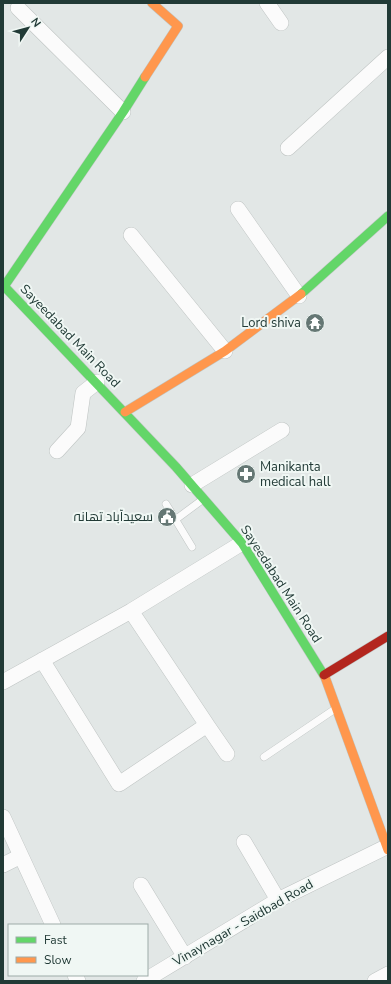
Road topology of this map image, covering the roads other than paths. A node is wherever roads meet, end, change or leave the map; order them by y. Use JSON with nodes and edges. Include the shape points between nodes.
{"nodes":[{"id":1,"x":152,"y":3,"type":"edge"},
{"id":2,"x":266,"y":3,"type":"edge"},
{"id":3,"x":18,"y":8,"type":"dead end"},
{"id":4,"x":281,"y":23,"type":"dead end"},
{"id":5,"x":388,"y":57,"type":"edge"},
{"id":6,"x":123,"y":112,"type":"junction"},
{"id":7,"x":288,"y":148,"type":"dead end"},
{"id":8,"x":238,"y":209,"type":"dead end"},
{"id":9,"x":388,"y":216,"type":"edge"},
{"id":10,"x":131,"y":236,"type":"dead end"},
{"id":11,"x":4,"y":287,"type":"edge"},
{"id":12,"x":299,"y":296,"type":"junction"},
{"id":13,"x":225,"y":351,"type":"junction"},
{"id":14,"x":97,"y":382,"type":"junction"},
{"id":15,"x":126,"y":412,"type":"junction"},
{"id":16,"x":282,"y":430,"type":"dead end"},
{"id":17,"x":57,"y":451,"type":"dead end"},
{"id":18,"x":192,"y":485,"type":"junction"},
{"id":19,"x":204,"y":499,"type":"junction"},
{"id":20,"x":166,"y":504,"type":"dead end"},
{"id":21,"x":175,"y":520,"type":"junction"},
{"id":22,"x":242,"y":543,"type":"junction"},
{"id":23,"x":192,"y":547,"type":"dead end"},
{"id":24,"x":131,"y":611,"type":"junction"},
{"id":25,"x":388,"y":636,"type":"edge"},
{"id":26,"x":42,"y":660,"type":"junction"},
{"id":27,"x":324,"y":675,"type":"junction"},
{"id":28,"x":3,"y":682,"type":"edge"},
{"id":29,"x":335,"y":708,"type":"junction"},
{"id":30,"x":207,"y":725,"type":"junction"},
{"id":31,"x":227,"y":754,"type":"dead end"},
{"id":32,"x":264,"y":757,"type":"dead end"},
{"id":33,"x":3,"y":817,"type":"edge"},
{"id":34,"x":244,"y":842,"type":"dead end"},
{"id":35,"x":388,"y":847,"type":"edge"},
{"id":36,"x":21,"y":856,"type":"junction"},
{"id":37,"x":3,"y":865,"type":"edge"},
{"id":38,"x":141,"y":885,"type":"dead end"},
{"id":39,"x":278,"y":900,"type":"junction"},
{"id":40,"x":53,"y":924,"type":"edge"},
{"id":41,"x":185,"y":956,"type":"junction"},
{"id":42,"x":388,"y":974,"type":"edge"},
{"id":43,"x":144,"y":981,"type":"edge"},
{"id":44,"x":375,"y":981,"type":"edge"}],
"edges":[{"from":1,"to":6,"type":"street","via":[[178,26]]},
{"from":2,"to":4,"type":"street"},
{"from":3,"to":6,"type":"street"},
{"from":5,"to":7,"type":"street"},
{"from":6,"to":11,"type":"street"},
{"from":8,"to":12,"type":"street"},
{"from":9,"to":12,"type":"street"},
{"from":10,"to":13,"type":"street"},
{"from":11,"to":14,"type":"street","name":"Sayeedabad Main Road"},
{"from":12,"to":13,"type":"street"},
{"from":13,"to":15,"type":"street"},
{"from":14,"to":15,"type":"street","name":"Sayeedabad Main Road"},
{"from":14,"to":17,"type":"street","via":[[83,393],[78,428]]},
{"from":15,"to":18,"type":"street","name":"Sayeedabad Main Road"},
{"from":16,"to":18,"type":"street"},
{"from":18,"to":19,"type":"street","name":"Sayeedabad Main Road"},
{"from":19,"to":21,"type":"lane"},
{"from":19,"to":22,"type":"street","name":"Sayeedabad Main Road"},
{"from":20,"to":21,"type":"lane"},
{"from":21,"to":23,"type":"lane"},
{"from":22,"to":24,"type":"street"},
{"from":22,"to":27,"type":"street","name":"Sayeedabad Main Road"},
{"from":24,"to":26,"type":"street"},
{"from":24,"to":30,"type":"street"},
{"from":25,"to":27,"type":"street"},
{"from":26,"to":28,"type":"street"},
{"from":26,"to":30,"type":"street","via":[[119,784]]},
{"from":27,"to":29,"type":"street","name":"Sayeedabad Main Road"},
{"from":29,"to":32,"type":"lane"},
{"from":29,"to":35,"type":"street","name":"Sayeedabad Main Road"},
{"from":30,"to":31,"type":"street"},
{"from":33,"to":36,"type":"street"},
{"from":34,"to":39,"type":"street"},
{"from":35,"to":39,"type":"street","name":"Vinaynagar - Saidbad Road"},
{"from":36,"to":37,"type":"street"},
{"from":36,"to":40,"type":"street"},
{"from":38,"to":41,"type":"street"},
{"from":39,"to":41,"type":"street","name":"Vinaynagar - Saidbad Road"},
{"from":41,"to":43,"type":"street","name":"Vinaynagar - Saidbad Road"},
{"from":42,"to":44,"type":"street"}]}
